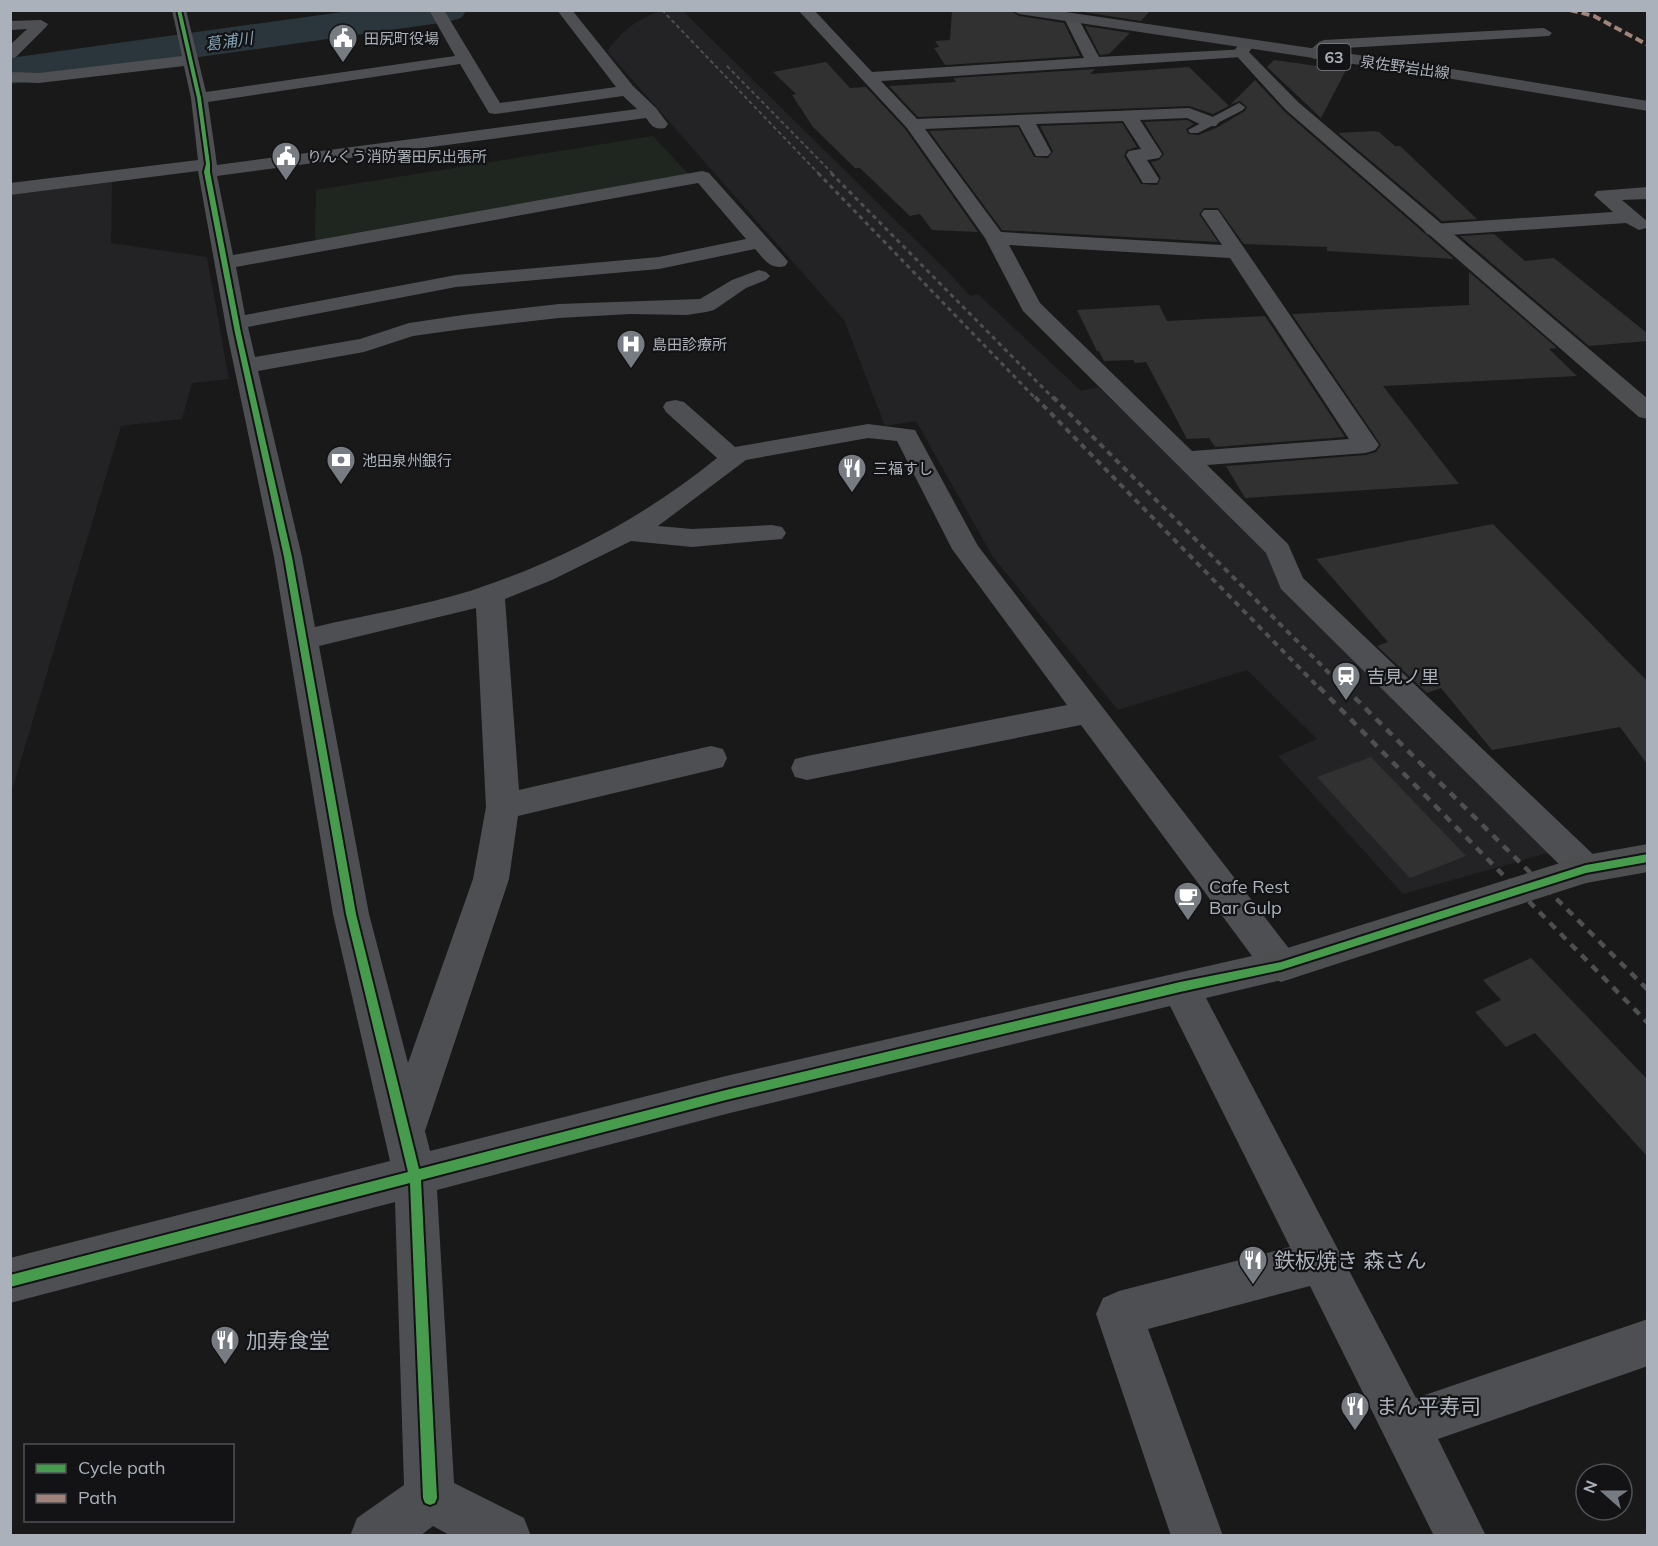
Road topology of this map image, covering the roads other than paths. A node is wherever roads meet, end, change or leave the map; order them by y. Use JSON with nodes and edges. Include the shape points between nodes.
{"nodes":[{"id":1,"x":179,"y":10,"type":"edge"},
{"id":2,"x":435,"y":10,"type":"edge"},
{"id":3,"x":564,"y":10,"type":"edge"},
{"id":4,"x":805,"y":10,"type":"edge"},
{"id":5,"x":1019,"y":10,"type":"edge"},
{"id":6,"x":1048,"y":13,"type":"edge"},
{"id":7,"x":1071,"y":18,"type":"junction"},
{"id":8,"x":1452,"y":23,"type":"dead end"},
{"id":9,"x":10,"y":26,"type":"edge"},
{"id":10,"x":1544,"y":33,"type":"dead end"},
{"id":11,"x":1443,"y":39,"type":"junction"},
{"id":12,"x":1244,"y":48,"type":"junction"},
{"id":13,"x":10,"y":54,"type":"edge"},
{"id":14,"x":1314,"y":54,"type":"junction"},
{"id":15,"x":465,"y":59,"type":"junction"},
{"id":16,"x":190,"y":60,"type":"junction"},
{"id":17,"x":1094,"y":62,"type":"junction"},
{"id":18,"x":10,"y":77,"type":"edge"},
{"id":19,"x":867,"y":78,"type":"junction"},
{"id":20,"x":627,"y":90,"type":"junction"},
{"id":21,"x":199,"y":98,"type":"junction"},
{"id":22,"x":1647,"y":106,"type":"edge"},
{"id":23,"x":1239,"y":107,"type":"dead end"},
{"id":24,"x":650,"y":112,"type":"junction"},
{"id":25,"x":1128,"y":115,"type":"junction"},
{"id":26,"x":1025,"y":119,"type":"junction"},
{"id":27,"x":1210,"y":122,"type":"junction"},
{"id":28,"x":913,"y":124,"type":"junction"},
{"id":29,"x":661,"y":128,"type":"dead end"},
{"id":30,"x":1194,"y":130,"type":"dead end"},
{"id":31,"x":1042,"y":152,"type":"dead end"},
{"id":32,"x":207,"y":168,"type":"junction"},
{"id":33,"x":1150,"y":180,"type":"dead end"},
{"id":34,"x":10,"y":189,"type":"edge"},
{"id":35,"x":1647,"y":194,"type":"edge"},
{"id":36,"x":1211,"y":214,"type":"dead end"},
{"id":37,"x":1628,"y":217,"type":"junction"},
{"id":38,"x":1647,"y":229,"type":"edge"},
{"id":39,"x":1434,"y":230,"type":"junction"},
{"id":40,"x":994,"y":238,"type":"junction"},
{"id":41,"x":760,"y":242,"type":"junction"},
{"id":42,"x":1237,"y":252,"type":"junction"},
{"id":43,"x":778,"y":262,"type":"dead end"},
{"id":44,"x":225,"y":263,"type":"junction"},
{"id":45,"x":759,"y":276,"type":"dead end"},
{"id":46,"x":236,"y":323,"type":"junction"},
{"id":47,"x":246,"y":366,"type":"junction"},
{"id":48,"x":675,"y":406,"type":"dead end"},
{"id":49,"x":1647,"y":412,"type":"edge"},
{"id":50,"x":732,"y":458,"type":"junction"},
{"id":51,"x":1185,"y":459,"type":"junction"},
{"id":52,"x":627,"y":532,"type":"junction"},
{"id":53,"x":772,"y":533,"type":"dead end"},
{"id":54,"x":490,"y":594,"type":"junction"},
{"id":55,"x":303,"y":640,"type":"junction"},
{"id":56,"x":1089,"y":712,"type":"junction"},
{"id":57,"x":711,"y":758,"type":"dead end"},
{"id":58,"x":807,"y":768,"type":"dead end"},
{"id":59,"x":503,"y":807,"type":"junction"},
{"id":60,"x":1647,"y":858,"type":"edge"},
{"id":61,"x":1586,"y":869,"type":"junction"},
{"id":62,"x":1281,"y":966,"type":"junction"},
{"id":63,"x":1180,"y":987,"type":"junction"},
{"id":64,"x":404,"y":1131,"type":"junction"},
{"id":65,"x":415,"y":1175,"type":"junction"},
{"id":66,"x":1321,"y":1262,"type":"junction"},
{"id":67,"x":10,"y":1281,"type":"edge"},
{"id":68,"x":1647,"y":1342,"type":"edge"},
{"id":69,"x":1405,"y":1426,"type":"junction"},
{"id":70,"x":430,"y":1498,"type":"junction"},
{"id":71,"x":375,"y":1536,"type":"edge"},
{"id":72,"x":506,"y":1536,"type":"edge"},
{"id":73,"x":1197,"y":1536,"type":"edge"},
{"id":74,"x":1461,"y":1536,"type":"edge"}],
"edges":[{"from":1,"to":16,"type":"street"},
{"from":2,"to":15,"type":"street"},
{"from":3,"to":20,"type":"street"},
{"from":4,"to":19,"type":"street"},
{"from":5,"to":6,"type":"main road","name":"泉佐野岩出線","number":"63"},
{"from":6,"to":7,"type":"main road","name":"泉佐野岩出線","number":"63"},
{"from":7,"to":12,"type":"main road","name":"泉佐野岩出線","number":"63"},
{"from":7,"to":17,"type":"street"},
{"from":8,"to":11,"type":"street"},
{"from":9,"to":13,"type":"street","via":[[41,24]]},
{"from":10,"to":11,"type":"street"},
{"from":11,"to":14,"type":"street","via":[[1324,45]]},
{"from":12,"to":14,"type":"main road","name":"泉佐野岩出線","number":"63"},
{"from":12,"to":17,"type":"street"},
{"from":12,"to":39,"type":"street","via":[[1292,106]]},
{"from":14,"to":22,"type":"main road","name":"泉佐野岩出線","number":"63"},
{"from":15,"to":20,"type":"street","via":[[495,109]]},
{"from":15,"to":21,"type":"street"},
{"from":16,"to":18,"type":"street","via":[[39,78]]},
{"from":16,"to":21,"type":"street"},
{"from":17,"to":19,"type":"street"},
{"from":19,"to":28,"type":"street"},
{"from":20,"to":24,"type":"street"},
{"from":21,"to":32,"type":"street"},
{"from":23,"to":27,"type":"lane"},
{"from":24,"to":29,"type":"street"},
{"from":24,"to":32,"type":"street"},
{"from":25,"to":26,"type":"street"},
{"from":25,"to":27,"type":"street","via":[[1189,113]]},
{"from":25,"to":33,"type":"street","via":[[1153,154],[1135,155]]},
{"from":26,"to":28,"type":"street"},
{"from":26,"to":31,"type":"street"},
{"from":27,"to":30,"type":"lane"},
{"from":28,"to":40,"type":"street"},
{"from":32,"to":34,"type":"street"},
{"from":32,"to":44,"type":"street"},
{"from":35,"to":37,"type":"street","via":[[1605,195]]},
{"from":36,"to":42,"type":"street"},
{"from":37,"to":38,"type":"street"},
{"from":37,"to":39,"type":"street"},
{"from":39,"to":49,"type":"street"},
{"from":40,"to":42,"type":"street"},
{"from":40,"to":51,"type":"street","via":[[1031,306]]},
{"from":41,"to":43,"type":"street"},
{"from":41,"to":44,"type":"street","via":[[702,177]]},
{"from":41,"to":46,"type":"street","via":[[659,263],[456,280]]},
{"from":42,"to":51,"type":"street","via":[[1366,445]]},
{"from":44,"to":46,"type":"street"},
{"from":45,"to":47,"type":"street","via":[[706,305],[560,311],[463,322]]},
{"from":46,"to":47,"type":"street"},
{"from":47,"to":55,"type":"street"},
{"from":48,"to":50,"type":"street"},
{"from":50,"to":52,"type":"street"},
{"from":50,"to":56,"type":"street","via":[[868,431],[906,435],[966,549]]},
{"from":51,"to":61,"type":"street","via":[[1278,550],[1290,582]]},
{"from":52,"to":53,"type":"street","via":[[693,538]]},
{"from":52,"to":54,"type":"street","via":[[542,574]]},
{"from":54,"to":55,"type":"street"},
{"from":54,"to":59,"type":"street"},
{"from":55,"to":64,"type":"street","via":[[351,914]]},
{"from":56,"to":58,"type":"street"},
{"from":56,"to":62,"type":"street"},
{"from":57,"to":59,"type":"street"},
{"from":59,"to":64,"type":"street","via":[[491,879]]},
{"from":60,"to":61,"type":"street"},
{"from":61,"to":62,"type":"street"},
{"from":62,"to":63,"type":"street"},
{"from":63,"to":65,"type":"street","via":[[726,1095]]},
{"from":63,"to":66,"type":"street"},
{"from":64,"to":65,"type":"street"},
{"from":65,"to":67,"type":"street"},
{"from":65,"to":70,"type":"street"},
{"from":66,"to":69,"type":"street"},
{"from":66,"to":73,"type":"street","via":[[1119,1314]]},
{"from":68,"to":69,"type":"street"},
{"from":69,"to":74,"type":"street"},
{"from":70,"to":71,"type":"street"},
{"from":70,"to":72,"type":"street"}]}
